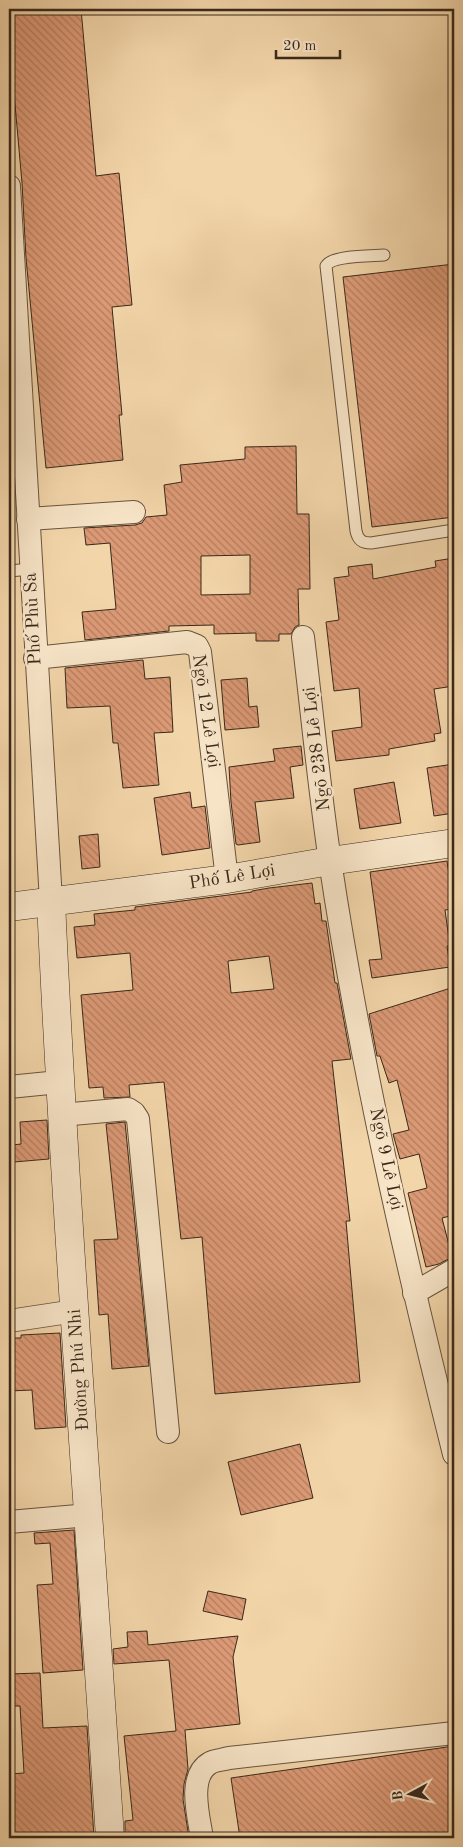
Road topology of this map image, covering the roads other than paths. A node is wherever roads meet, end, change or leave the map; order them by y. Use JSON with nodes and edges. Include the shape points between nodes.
{"nodes":[{"id":1,"x":9,"y":186,"type":"edge"},
{"id":2,"x":384,"y":255,"type":"dead end"},
{"id":3,"x":13,"y":313,"type":"edge"},
{"id":4,"x":134,"y":512,"type":"dead end"},
{"id":5,"x":28,"y":519,"type":"junction"},
{"id":6,"x":454,"y":530,"type":"edge"},
{"id":7,"x":20,"y":570,"type":"edge"},
{"id":8,"x":304,"y":637,"type":"dead end"},
{"id":9,"x":35,"y":658,"type":"junction"},
{"id":10,"x":454,"y":843,"type":"edge"},
{"id":11,"x":330,"y":861,"type":"junction"},
{"id":12,"x":227,"y":879,"type":"junction"},
{"id":13,"x":50,"y":901,"type":"junction"},
{"id":14,"x":9,"y":907,"type":"edge"},
{"id":15,"x":59,"y":1082,"type":"junction"},
{"id":16,"x":9,"y":1088,"type":"edge"},
{"id":17,"x":61,"y":1115,"type":"junction"},
{"id":18,"x":454,"y":1270,"type":"edge"},
{"id":19,"x":414,"y":1293,"type":"junction"},
{"id":20,"x":75,"y":1311,"type":"junction"},
{"id":21,"x":9,"y":1321,"type":"edge"},
{"id":22,"x":168,"y":1432,"type":"dead end"},
{"id":23,"x":454,"y":1454,"type":"edge"},
{"id":24,"x":89,"y":1515,"type":"junction"},
{"id":25,"x":9,"y":1522,"type":"edge"},
{"id":26,"x":454,"y":1733,"type":"edge"},
{"id":27,"x":110,"y":1838,"type":"edge"},
{"id":28,"x":202,"y":1838,"type":"edge"}],
"edges":[{"from":1,"to":3,"type":"street","name":"Phố Phù Sa"},
{"from":2,"to":6,"type":"lane","via":[[337,259],[326,266],[356,531],[360,540],[371,543]]},
{"from":3,"to":5,"type":"street","name":"Phố Phù Sa"},
{"from":4,"to":5,"type":"street"},
{"from":5,"to":7,"type":"street","name":"Phố Phù Sa"},
{"from":7,"to":9,"type":"street","name":"Phố Phù Sa"},
{"from":8,"to":11,"type":"street","name":"Ngõ 238 Lê Lợi"},
{"from":9,"to":12,"type":"street","name":"Ngõ 12 Lê Lợi","via":[[187,642],[197,646]]},
{"from":9,"to":13,"type":"street","name":"Phố Phù Sa"},
{"from":10,"to":11,"type":"street","name":"Phố Lê Lợi"},
{"from":11,"to":12,"type":"street","name":"Phố Lê Lợi"},
{"from":11,"to":19,"type":"street","name":"Ngõ 9 Lê Lợi","via":[[360,1036]]},
{"from":12,"to":13,"type":"street","name":"Phố Lê Lợi"},
{"from":13,"to":14,"type":"street","name":"Phố Lê Lợi"},
{"from":13,"to":15,"type":"street","name":"Đường Phú Nhi"},
{"from":15,"to":16,"type":"street"},
{"from":15,"to":17,"type":"street","name":"Đường Phú Nhi"},
{"from":17,"to":20,"type":"street","name":"Đường Phú Nhi"},
{"from":17,"to":22,"type":"street","via":[[128,1109],[138,1119]]},
{"from":18,"to":19,"type":"street"},
{"from":19,"to":23,"type":"street","name":"Ngõ 9 Lê Lợi"},
{"from":20,"to":21,"type":"street"},
{"from":20,"to":24,"type":"street","name":"Đường Phú Nhi"},
{"from":24,"to":25,"type":"street"},
{"from":24,"to":27,"type":"street","name":"Đường Phú Nhi"},
{"from":26,"to":28,"type":"street","via":[[229,1758],[210,1763],[198,1775],[196,1794]]}]}
